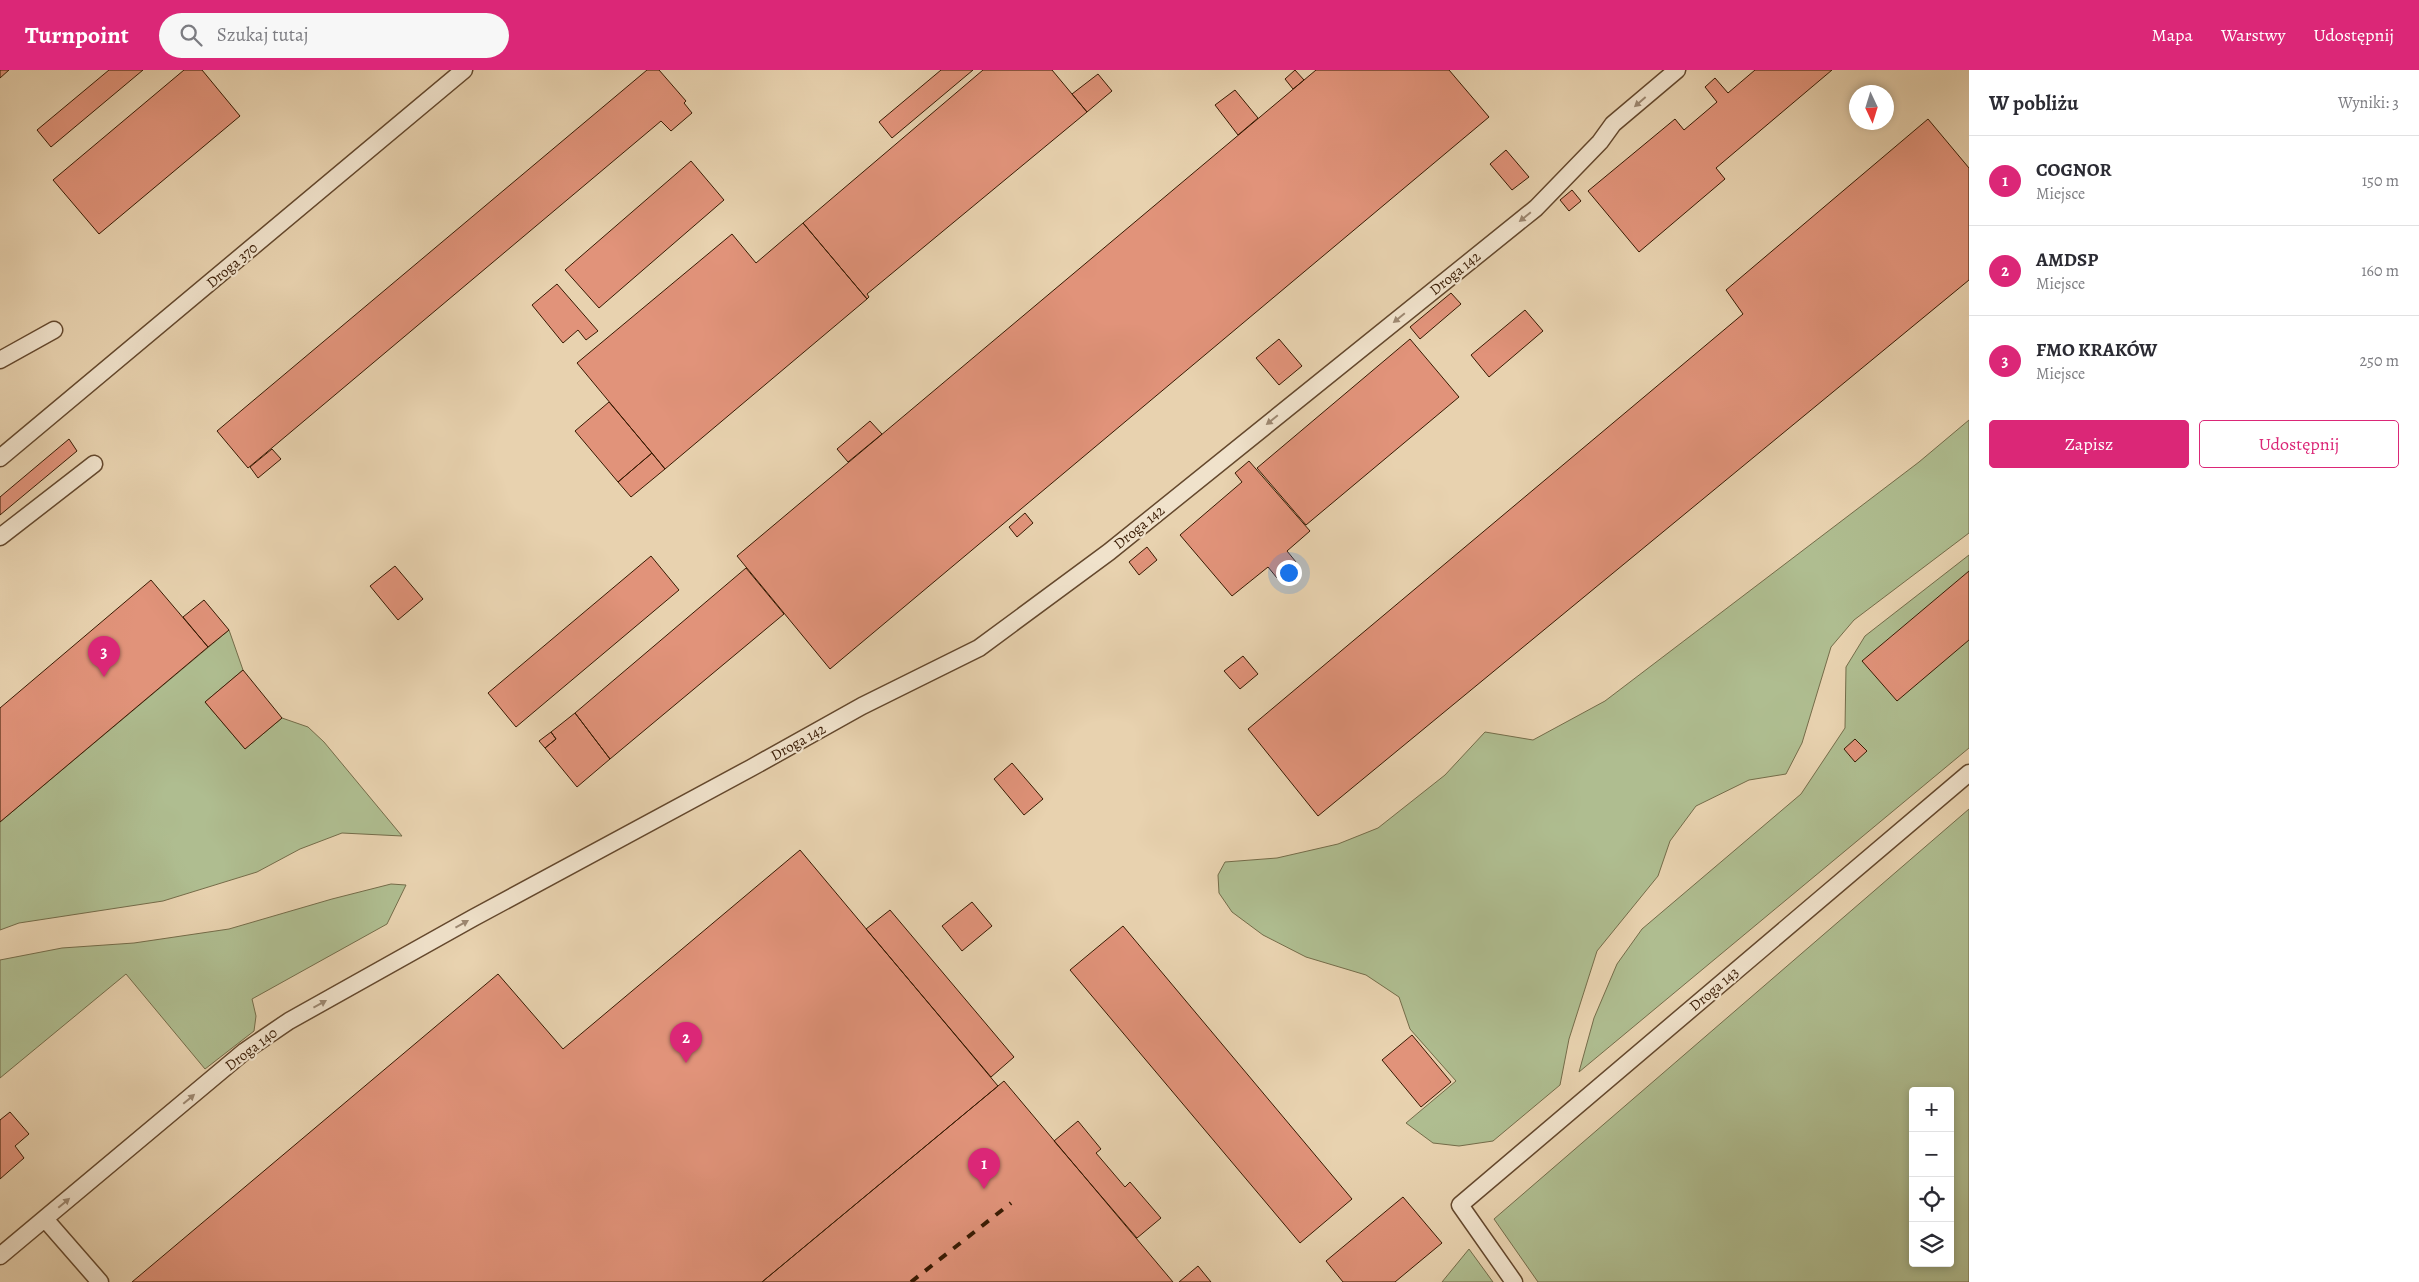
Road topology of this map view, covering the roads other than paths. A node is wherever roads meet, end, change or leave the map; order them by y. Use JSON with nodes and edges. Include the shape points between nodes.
{"nodes":[{"id":1,"x":464,"y":70,"type":"edge"},
{"id":2,"x":1677,"y":70,"type":"edge"},
{"id":3,"x":54,"y":330,"type":"dead end"},
{"id":4,"x":0,"y":360,"type":"edge"},
{"id":5,"x":0,"y":458,"type":"edge"},
{"id":6,"x":94,"y":464,"type":"dead end"},
{"id":7,"x":0,"y":537,"type":"edge"},
{"id":8,"x":1969,"y":773,"type":"edge"},
{"id":9,"x":532,"y":886,"type":"joint"},
{"id":10,"x":45,"y":1219,"type":"junction"},
{"id":11,"x":0,"y":1256,"type":"edge"},
{"id":12,"x":100,"y":1282,"type":"edge"},
{"id":13,"x":1514,"y":1282,"type":"edge"}],
"edges":[{"from":1,"to":5,"type":"lane","name":"Droga 370"},
{"from":2,"to":9,"type":"lane","name":"Droga 142","one_way":true,"via":[[1613,124],[1600,142],[1536,208],[1109,552],[979,648],[862,706]]},
{"from":3,"to":4,"type":"lane"},
{"from":6,"to":7,"type":"lane"},
{"from":8,"to":13,"type":"lane","name":"Droga 143","via":[[1460,1205]]},
{"from":10,"to":9,"type":"lane","name":"Droga 140","one_way":true,"via":[[260,1041]]},
{"from":10,"to":11,"type":"lane","name":"Droga 140"},
{"from":10,"to":12,"type":"lane"}]}
